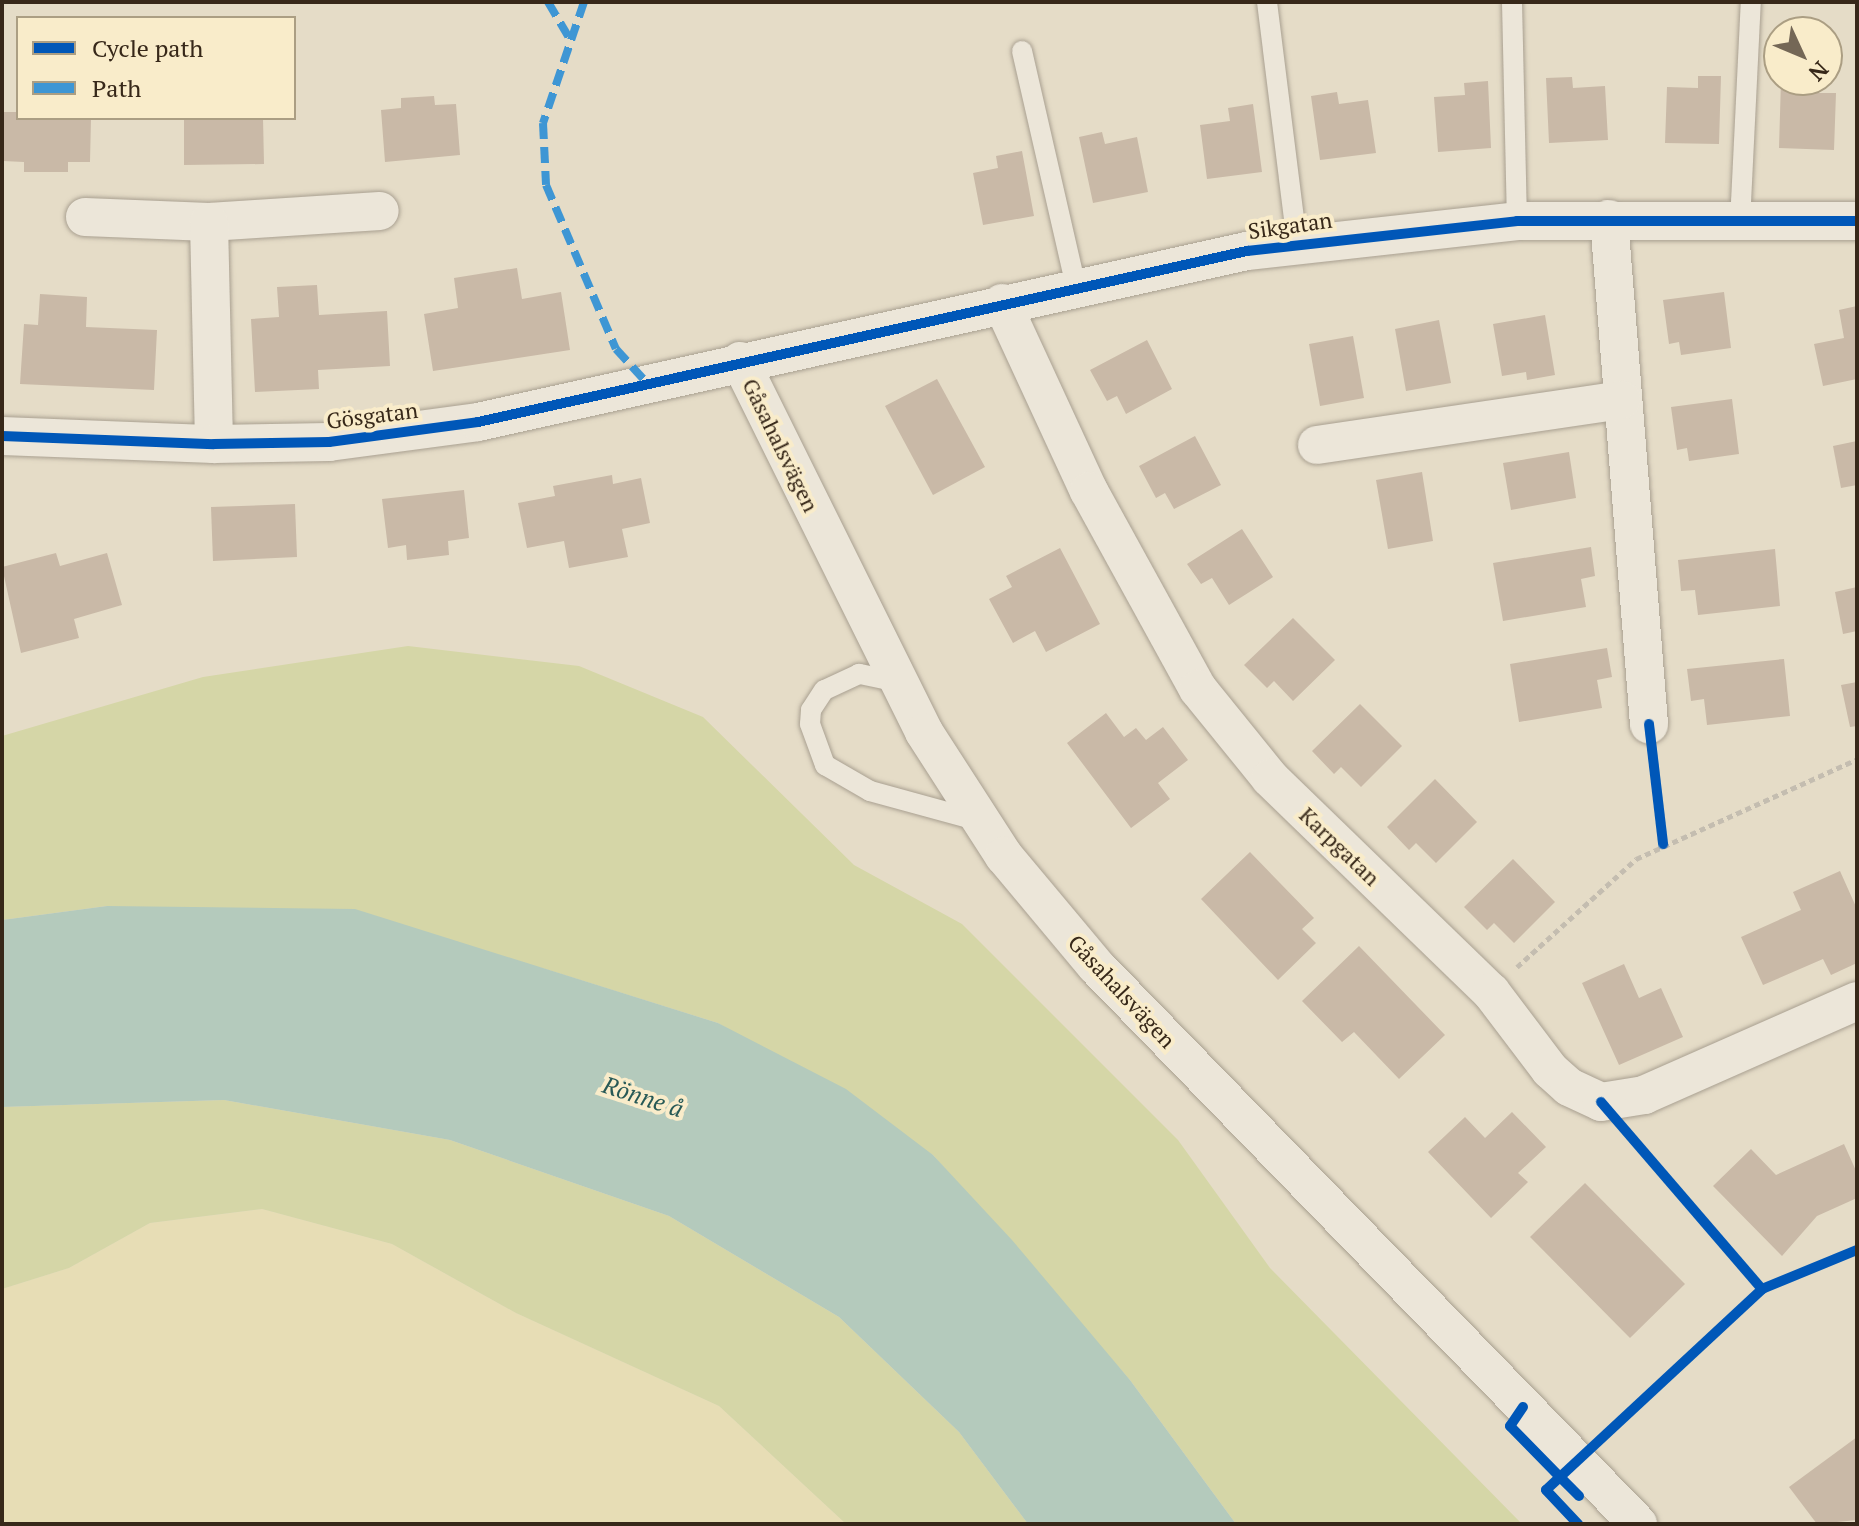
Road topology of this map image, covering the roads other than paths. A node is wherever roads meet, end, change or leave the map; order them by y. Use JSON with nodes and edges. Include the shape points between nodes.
{"nodes":[{"id":1,"x":1267,"y":2,"type":"edge"},
{"id":2,"x":1512,"y":2,"type":"edge"},
{"id":3,"x":1751,"y":2,"type":"edge"},
{"id":4,"x":1022,"y":51,"type":"dead end"},
{"id":5,"x":380,"y":211,"type":"dead end"},
{"id":6,"x":85,"y":217,"type":"dead end"},
{"id":7,"x":1609,"y":219,"type":"junction"},
{"id":8,"x":1517,"y":221,"type":"junction"},
{"id":9,"x":1857,"y":221,"type":"edge"},
{"id":10,"x":209,"y":222,"type":"junction"},
{"id":11,"x":1740,"y":223,"type":"junction"},
{"id":12,"x":1297,"y":244,"type":"junction"},
{"id":13,"x":1076,"y":287,"type":"junction"},
{"id":14,"x":1002,"y":303,"type":"junction"},
{"id":15,"x":740,"y":361,"type":"junction"},
{"id":16,"x":1622,"y":400,"type":"junction"},
{"id":17,"x":2,"y":436,"type":"edge"},
{"id":18,"x":214,"y":444,"type":"junction"},
{"id":19,"x":1317,"y":445,"type":"dead end"},
{"id":20,"x":898,"y":682,"type":"junction"},
{"id":21,"x":1649,"y":724,"type":"dead end"},
{"id":22,"x":980,"y":821,"type":"junction"},
{"id":23,"x":1857,"y":1001,"type":"edge"},
{"id":24,"x":1638,"y":1524,"type":"edge"}],
"edges":[{"from":1,"to":12,"type":"lane","name":"Sikgatan"},
{"from":2,"to":8,"type":"lane"},
{"from":3,"to":11,"type":"lane"},
{"from":4,"to":13,"type":"lane"},
{"from":5,"to":10,"type":"street"},
{"from":6,"to":10,"type":"street"},
{"from":7,"to":8,"type":"street","name":"Sikgatan"},
{"from":7,"to":11,"type":"street","name":"Sikgatan"},
{"from":7,"to":16,"type":"street"},
{"from":8,"to":12,"type":"street","name":"Sikgatan"},
{"from":9,"to":11,"type":"street","name":"Sikgatan"},
{"from":10,"to":18,"type":"street"},
{"from":12,"to":13,"type":"street","name":"Sikgatan"},
{"from":13,"to":14,"type":"street","name":"Sikgatan"},
{"from":14,"to":15,"type":"street","name":"Sikgatan"},
{"from":14,"to":23,"type":"street","name":"Karpgatan","via":[[1089,491],[1198,689],[1270,778],[1491,992],[1550,1070],[1601,1102],[1644,1095]]},
{"from":15,"to":18,"type":"street","name":"Gösgatan","via":[[478,422],[329,442]]},
{"from":15,"to":20,"type":"street","name":"Gåsahalsvägen"},
{"from":16,"to":19,"type":"street"},
{"from":16,"to":21,"type":"street"},
{"from":17,"to":18,"type":"street","name":"Gösgatan"},
{"from":20,"to":22,"type":"street","name":"Gåsahalsvägen"},
{"from":20,"to":22,"type":"lane","via":[[859,674],[824,690],[811,710],[810,724],[825,765],[870,791]]},
{"from":22,"to":24,"type":"street","name":"Gåsahalsvägen","via":[[1096,966]]}]}
